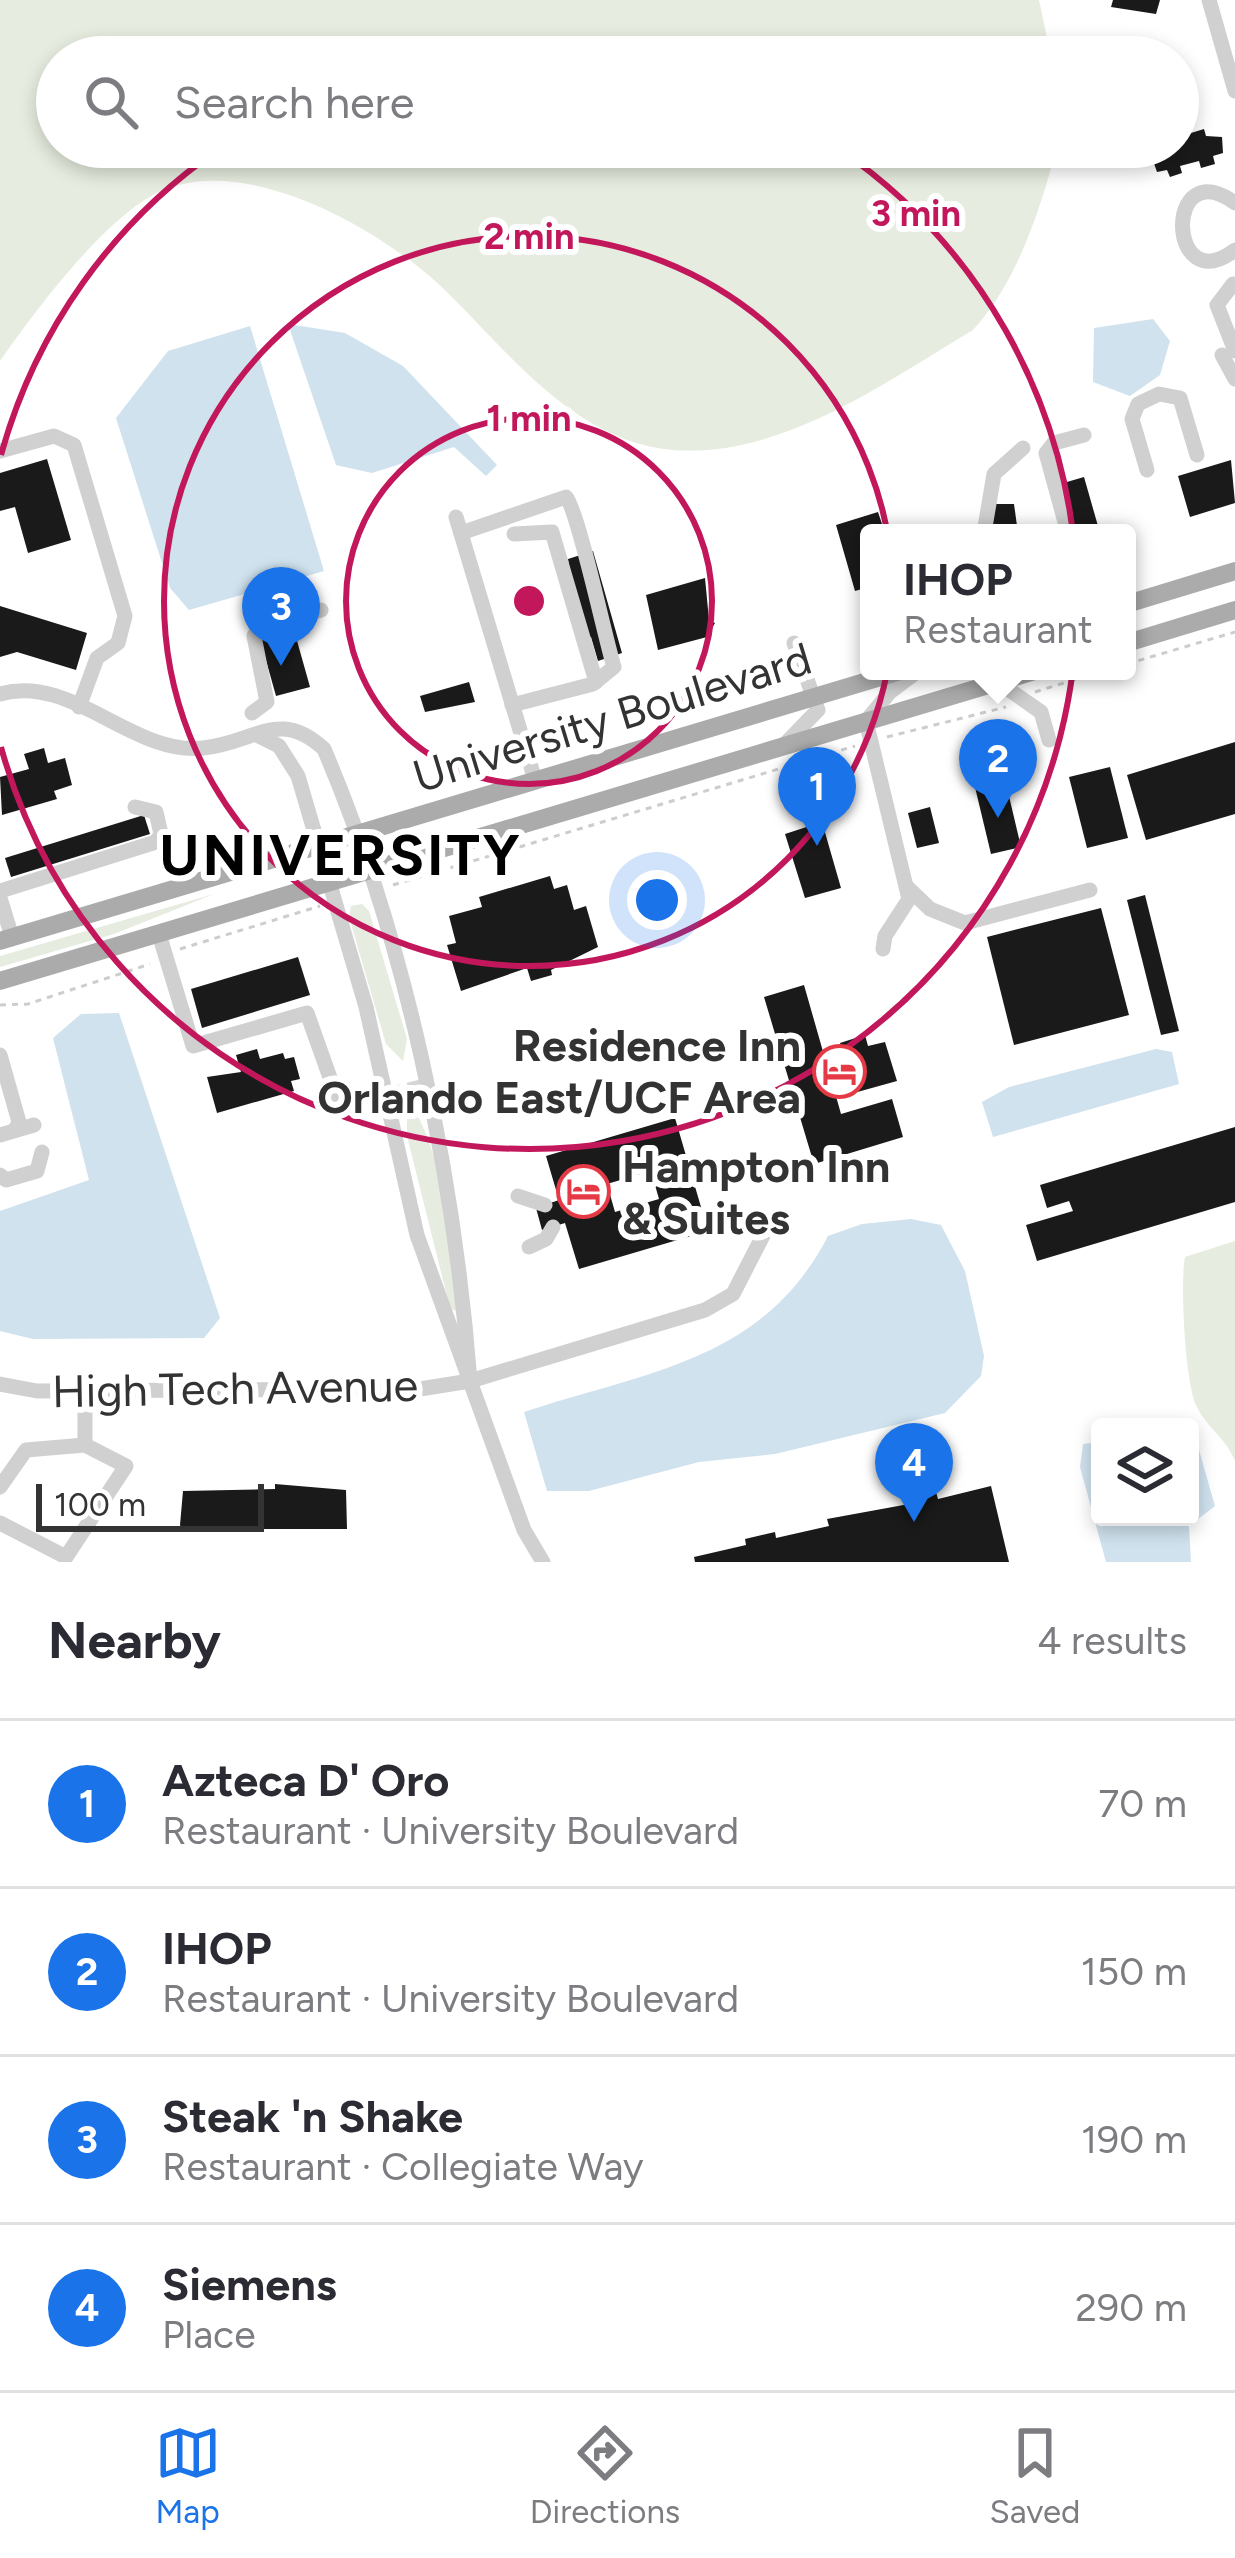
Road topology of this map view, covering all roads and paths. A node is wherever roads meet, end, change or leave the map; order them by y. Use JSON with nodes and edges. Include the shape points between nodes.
{"nodes":[{"id":1,"x":1209,"y":0,"type":"edge"},
{"id":2,"x":1235,"y":91,"type":"edge"},
{"id":3,"x":1235,"y":183,"type":"edge"},
{"id":4,"x":1214,"y":193,"type":"junction"},
{"id":5,"x":1235,"y":202,"type":"edge"},
{"id":6,"x":1230,"y":254,"type":"edge"},
{"id":7,"x":1234,"y":289,"type":"edge"},
{"id":8,"x":1228,"y":353,"type":"edge"},
{"id":9,"x":1235,"y":379,"type":"edge"},
{"id":10,"x":1084,"y":435,"type":"dead end"},
{"id":11,"x":1023,"y":448,"type":"dead end"},
{"id":12,"x":0,"y":451,"type":"edge"},
{"id":13,"x":1197,"y":455,"type":"dead end"},
{"id":14,"x":1147,"y":470,"type":"dead end"},
{"id":15,"x":986,"y":524,"type":"edge"},
{"id":16,"x":1066,"y":524,"type":"edge"},
{"id":17,"x":514,"y":534,"type":"dead end"},
{"id":18,"x":1235,"y":572,"type":"edge"},
{"id":19,"x":1136,"y":601,"type":"edge"},
{"id":20,"x":320,"y":610,"type":"dead end"},
{"id":21,"x":1234,"y":610,"type":"edge"},
{"id":22,"x":1235,"y":632,"type":"edge"},
{"id":23,"x":1136,"y":640,"type":"edge"},
{"id":24,"x":794,"y":643,"type":"dead end"},
{"id":25,"x":1136,"y":661,"type":"edge"},
{"id":26,"x":871,"y":680,"type":"edge"},
{"id":27,"x":906,"y":680,"type":"edge"},
{"id":28,"x":1005,"y":680,"type":"edge"},
{"id":29,"x":1076,"y":680,"type":"edge"},
{"id":30,"x":596,"y":682,"type":"junction"},
{"id":31,"x":998,"y":682,"type":"junction"},
{"id":32,"x":0,"y":694,"type":"edge"},
{"id":33,"x":817,"y":696,"type":"junction"},
{"id":34,"x":1022,"y":699,"type":"junction"},
{"id":35,"x":512,"y":705,"type":"junction"},
{"id":36,"x":79,"y":707,"type":"junction"},
{"id":37,"x":252,"y":713,"type":"dead end"},
{"id":38,"x":866,"y":721,"type":"junction"},
{"id":39,"x":257,"y":735,"type":"junction"},
{"id":40,"x":1049,"y":740,"type":"dead end"},
{"id":41,"x":871,"y":741,"type":"junction"},
{"id":42,"x":784,"y":745,"type":"junction"},
{"id":43,"x":535,"y":780,"type":"junction"},
{"id":44,"x":135,"y":807,"type":"dead end"},
{"id":45,"x":354,"y":835,"type":"junction"},
{"id":46,"x":319,"y":846,"type":"junction"},
{"id":47,"x":366,"y":871,"type":"junction"},
{"id":48,"x":907,"y":887,"type":"junction"},
{"id":49,"x":1090,"y":890,"type":"dead end"},
{"id":50,"x":372,"y":891,"type":"junction"},
{"id":51,"x":332,"y":892,"type":"junction"},
{"id":52,"x":0,"y":894,"type":"edge"},
{"id":53,"x":315,"y":908,"type":"dead end"},
{"id":54,"x":159,"y":934,"type":"junction"},
{"id":55,"x":6,"y":939,"type":"edge"},
{"id":56,"x":883,"y":949,"type":"dead end"},
{"id":57,"x":0,"y":981,"type":"edge"},
{"id":58,"x":0,"y":1055,"type":"edge"},
{"id":59,"x":386,"y":1095,"type":"junction"},
{"id":60,"x":34,"y":1125,"type":"dead end"},
{"id":61,"x":7,"y":1133,"type":"edge"},
{"id":62,"x":42,"y":1153,"type":"dead end"},
{"id":63,"x":0,"y":1175,"type":"edge"},
{"id":64,"x":518,"y":1196,"type":"dead end"},
{"id":65,"x":545,"y":1204,"type":"dead end"},
{"id":66,"x":771,"y":1220,"type":"dead end"},
{"id":67,"x":553,"y":1227,"type":"dead end"},
{"id":68,"x":529,"y":1247,"type":"dead end"},
{"id":69,"x":470,"y":1381,"type":"junction"},
{"id":70,"x":0,"y":1384,"type":"edge"},
{"id":71,"x":86,"y":1391,"type":"junction"},
{"id":72,"x":85,"y":1445,"type":"junction"},
{"id":73,"x":0,"y":1487,"type":"edge"},
{"id":74,"x":0,"y":1523,"type":"edge"},
{"id":75,"x":543,"y":1562,"type":"edge"}],
"edges":[{"from":1,"to":2,"type":"street"},
{"from":3,"to":4,"type":"street"},
{"from":4,"to":5,"type":"street"},
{"from":4,"to":6,"type":"street","via":[[1186,206],[1181,237],[1195,255]]},
{"from":6,"to":7,"type":"street"},
{"from":7,"to":8,"type":"street","via":[[1217,305]]},
{"from":8,"to":9,"type":"street"},
{"from":10,"to":16,"type":"street","via":[[1046,453]]},
{"from":11,"to":15,"type":"street","via":[[994,474]]},
{"from":12,"to":36,"type":"street","via":[[54,436],[74,445],[125,616],[118,643],[97,658]]},
{"from":13,"to":14,"type":"street","via":[[1180,398],[1159,394],[1138,404],[1132,419]]},
{"from":17,"to":30,"type":"street","via":[[552,532]]},
{"from":18,"to":19,"type":"main road"},
{"from":20,"to":37,"type":"street","via":[[260,627],[254,636],[267,701]]},
{"from":21,"to":23,"type":"main road"},
{"from":22,"to":25,"type":"path"},
{"from":24,"to":33,"type":"street"},
{"from":26,"to":33,"type":"main road","name":"University Boulevard"},
{"from":27,"to":38,"type":"street"},
{"from":28,"to":31,"type":"main road","name":"University Boulevard"},
{"from":29,"to":34,"type":"path"},
{"from":30,"to":35,"type":"street"},
{"from":30,"to":35,"type":"street","via":[[614,667],[566,496],[458,525]]},
{"from":31,"to":34,"type":"street"},
{"from":31,"to":38,"type":"main road","name":"University Boulevard"},
{"from":32,"to":36,"type":"street","via":[[40,691]]},
{"from":33,"to":42,"type":"street","via":[[813,721]]},
{"from":33,"to":43,"type":"main road","name":"University Boulevard"},
{"from":34,"to":40,"type":"street","via":[[1041,712]]},
{"from":34,"to":41,"type":"path"},
{"from":35,"to":43,"type":"street"},
{"from":36,"to":39,"type":"street","via":[[174,745],[201,749]]},
{"from":38,"to":41,"type":"street"},
{"from":38,"to":42,"type":"main road","name":"University Boulevard"},
{"from":39,"to":45,"type":"street","via":[[288,726],[324,748]]},
{"from":39,"to":46,"type":"street","via":[[279,746],[298,776]]},
{"from":41,"to":48,"type":"street"},
{"from":41,"to":50,"type":"path"},
{"from":42,"to":47,"type":"main road","name":"University Boulevard"},
{"from":43,"to":45,"type":"main road","name":"University Boulevard"},
{"from":44,"to":52,"type":"street","via":[[156,812],[156,842]]},
{"from":45,"to":46,"type":"main road","name":"University Boulevard"},
{"from":45,"to":47,"type":"street"},
{"from":46,"to":51,"type":"street"},
{"from":46,"to":55,"type":"main road","name":"University Boulevard"},
{"from":47,"to":50,"type":"street"},
{"from":47,"to":51,"type":"main road","name":"University Boulevard"},
{"from":48,"to":49,"type":"street","via":[[930,909],[965,923]]},
{"from":48,"to":56,"type":"street"},
{"from":50,"to":69,"type":"street","via":[[439,1142]]},
{"from":51,"to":53,"type":"path"},
{"from":51,"to":54,"type":"main road","name":"University Boulevard"},
{"from":51,"to":59,"type":"street"},
{"from":52,"to":55,"type":"street"},
{"from":54,"to":57,"type":"main road","name":"University Boulevard"},
{"from":54,"to":59,"type":"street","via":[[194,1046],[308,1013],[339,1103]]},
{"from":58,"to":61,"type":"street","via":[[19,1122]]},
{"from":59,"to":69,"type":"street","via":[[417,1235]]},
{"from":60,"to":61,"type":"street"},
{"from":62,"to":63,"type":"street","via":[[37,1171]]},
{"from":64,"to":65,"type":"street"},
{"from":66,"to":69,"type":"street","name":"High Tech Avenue","via":[[733,1294],[705,1310]]},
{"from":67,"to":68,"type":"street"},
{"from":69,"to":71,"type":"street","name":"High Tech Avenue","via":[[420,1389]]},
{"from":69,"to":75,"type":"street"},
{"from":70,"to":71,"type":"street","name":"High Tech Avenue"},
{"from":71,"to":72,"type":"street"},
{"from":72,"to":73,"type":"street","via":[[26,1450]]},
{"from":72,"to":74,"type":"street","via":[[126,1466],[66,1556]]}]}
